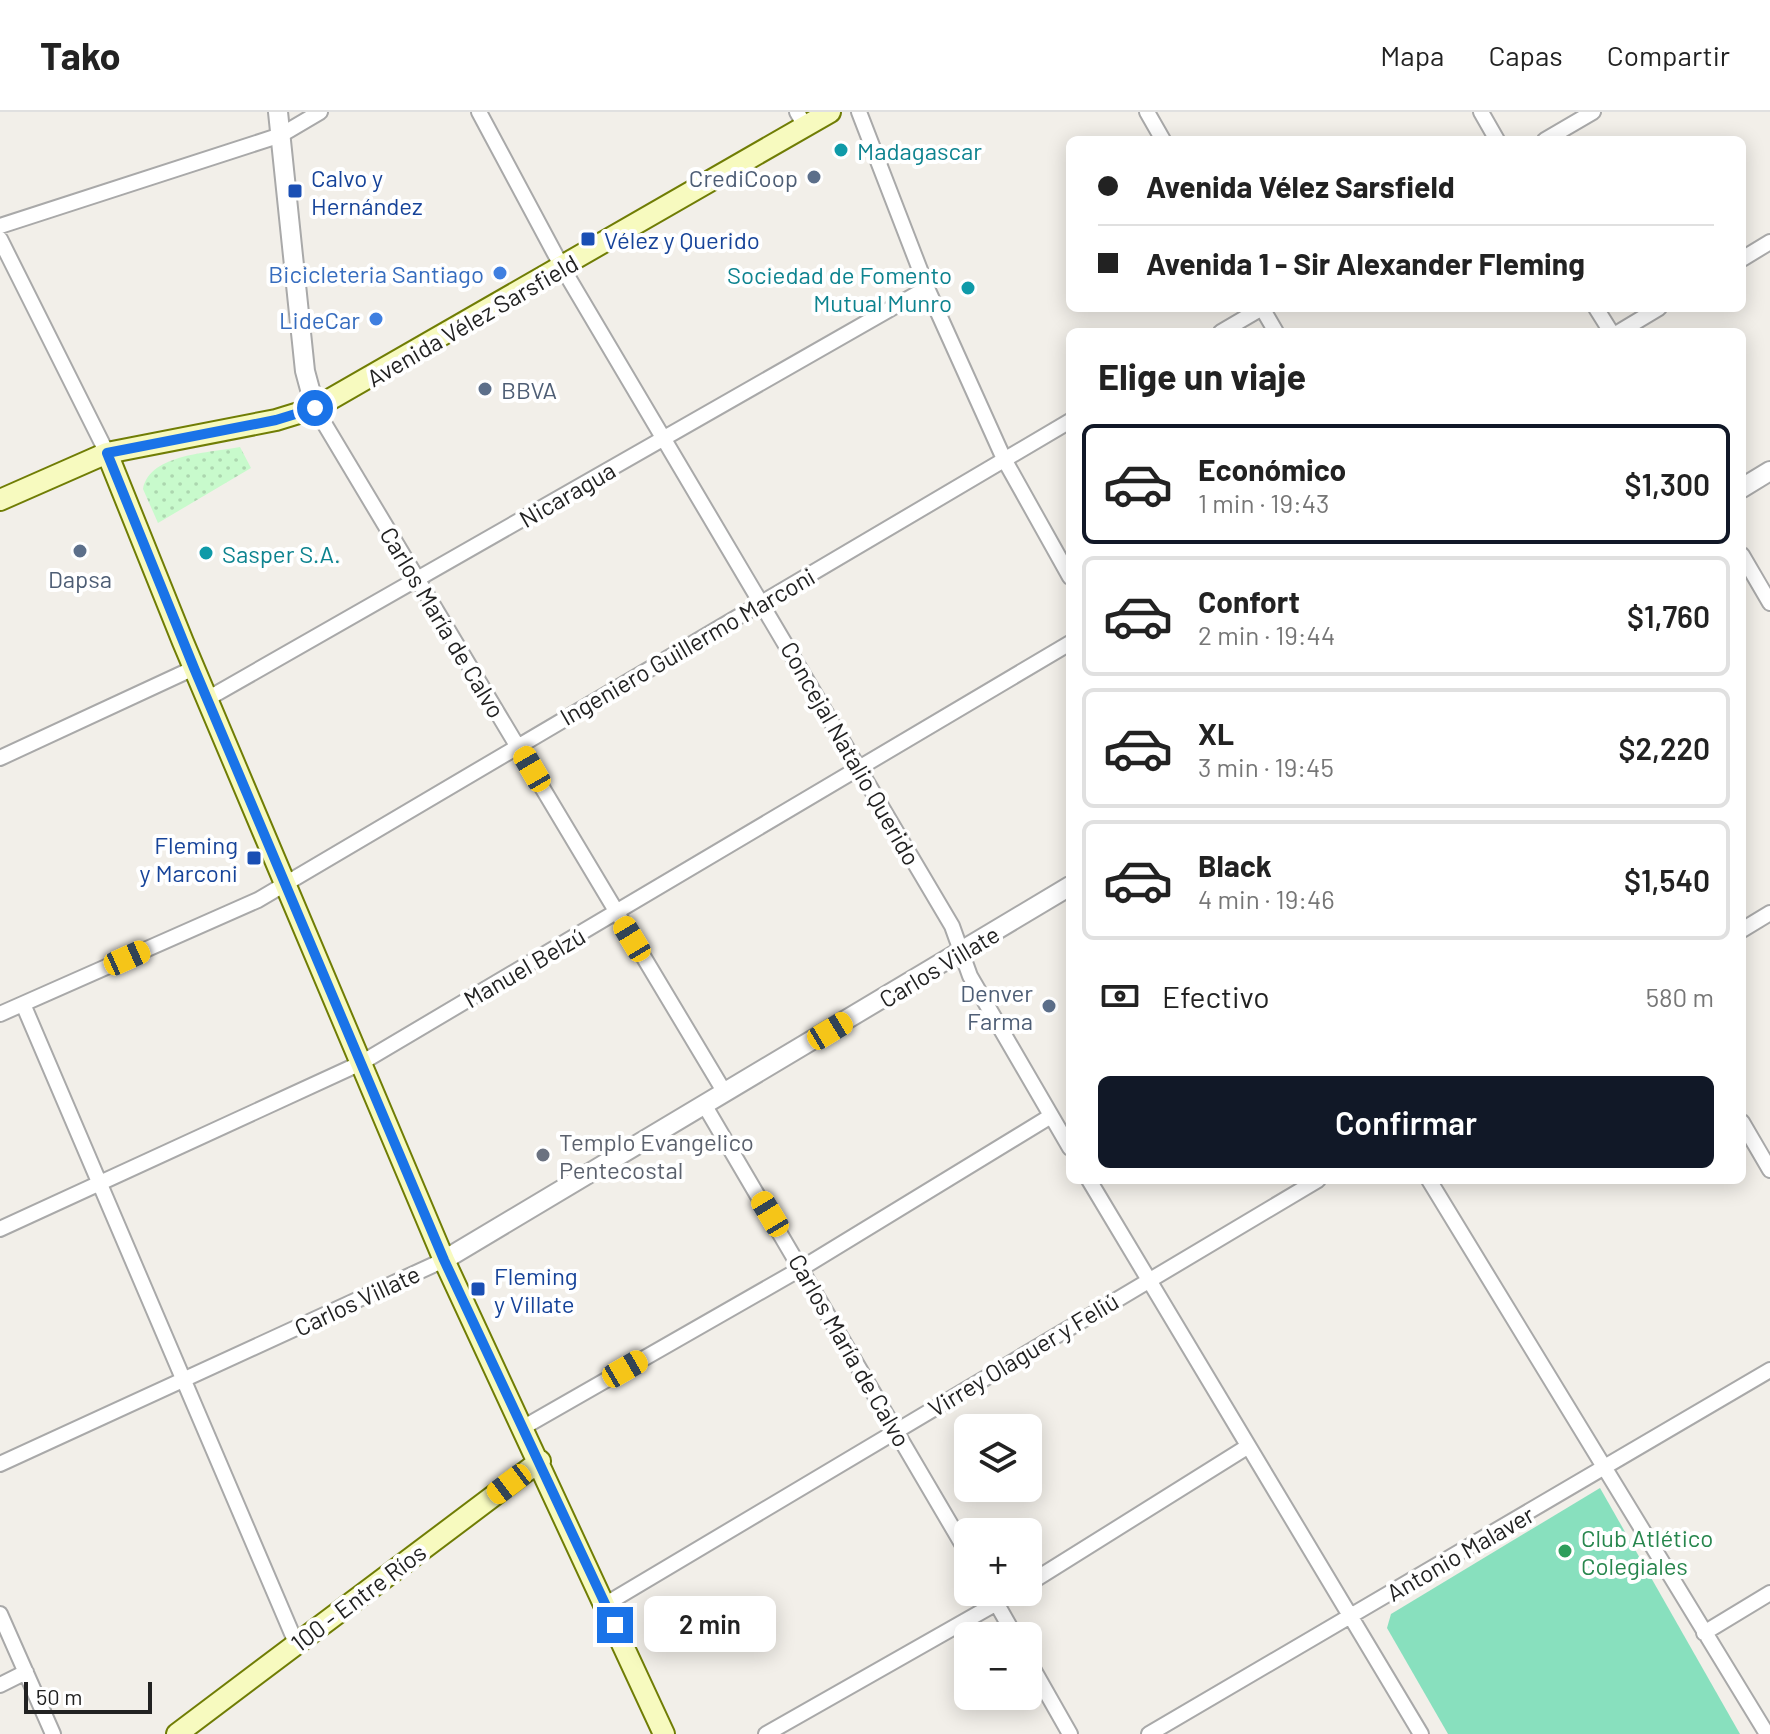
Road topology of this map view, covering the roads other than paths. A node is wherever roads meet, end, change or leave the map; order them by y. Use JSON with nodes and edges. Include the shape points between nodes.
{"nodes":[{"id":1,"x":278,"y":112,"type":"edge"},
{"id":2,"x":320,"y":112,"type":"edge"},
{"id":3,"x":479,"y":112,"type":"edge"},
{"id":4,"x":830,"y":112,"type":"edge"},
{"id":5,"x":859,"y":112,"type":"edge"},
{"id":6,"x":1147,"y":112,"type":"edge"},
{"id":7,"x":1481,"y":112,"type":"edge"},
{"id":8,"x":1593,"y":112,"type":"edge"},
{"id":9,"x":801,"y":119,"type":"edge"},
{"id":10,"x":281,"y":135,"type":"junction"},
{"id":11,"x":1161,"y":136,"type":"edge"},
{"id":12,"x":1495,"y":136,"type":"edge"},
{"id":13,"x":1552,"y":136,"type":"edge"},
{"id":14,"x":0,"y":226,"type":"edge"},
{"id":15,"x":0,"y":239,"type":"edge"},
{"id":16,"x":1770,"y":242,"type":"edge"},
{"id":17,"x":1746,"y":257,"type":"edge"},
{"id":18,"x":562,"y":267,"type":"junction"},
{"id":19,"x":927,"y":288,"type":"junction"},
{"id":20,"x":1255,"y":312,"type":"edge"},
{"id":21,"x":1652,"y":312,"type":"edge"},
{"id":22,"x":1228,"y":328,"type":"edge"},
{"id":23,"x":1626,"y":328,"type":"edge"},
{"id":24,"x":315,"y":408,"type":"junction"},
{"id":25,"x":1066,"y":423,"type":"edge"},
{"id":26,"x":664,"y":438,"type":"junction"},
{"id":27,"x":107,"y":453,"type":"junction"},
{"id":28,"x":1004,"y":459,"type":"junction"},
{"id":29,"x":1770,"y":471,"type":"edge"},
{"id":30,"x":1746,"y":486,"type":"edge"},
{"id":31,"x":0,"y":500,"type":"edge"},
{"id":32,"x":1746,"y":562,"type":"edge"},
{"id":33,"x":1066,"y":570,"type":"edge"},
{"id":34,"x":417,"y":579,"type":"junction"},
{"id":35,"x":763,"y":601,"type":"junction"},
{"id":36,"x":1770,"y":603,"type":"edge"},
{"id":37,"x":1066,"y":645,"type":"edge"},
{"id":38,"x":194,"y":668,"type":"junction"},
{"id":39,"x":207,"y":699,"type":"junction"},
{"id":40,"x":518,"y":745,"type":"junction"},
{"id":41,"x":0,"y":758,"type":"edge"},
{"id":42,"x":860,"y":768,"type":"junction"},
{"id":43,"x":285,"y":883,"type":"junction"},
{"id":44,"x":1066,"y":888,"type":"edge"},
{"id":45,"x":616,"y":913,"type":"junction"},
{"id":46,"x":1770,"y":913,"type":"edge"},
{"id":47,"x":1746,"y":928,"type":"edge"},
{"id":48,"x":960,"y":953,"type":"junction"},
{"id":49,"x":23,"y":1004,"type":"junction"},
{"id":50,"x":0,"y":1014,"type":"edge"},
{"id":51,"x":361,"y":1063,"type":"junction"},
{"id":52,"x":725,"y":1093,"type":"junction"},
{"id":53,"x":705,"y":1106,"type":"junction"},
{"id":54,"x":1051,"y":1116,"type":"junction"},
{"id":55,"x":1746,"y":1129,"type":"edge"},
{"id":56,"x":1066,"y":1141,"type":"edge"},
{"id":57,"x":1770,"y":1170,"type":"edge"},
{"id":58,"x":102,"y":1183,"type":"junction"},
{"id":59,"x":1091,"y":1184,"type":"edge"},
{"id":60,"x":1311,"y":1184,"type":"edge"},
{"id":61,"x":1431,"y":1184,"type":"edge"},
{"id":62,"x":0,"y":1229,"type":"edge"},
{"id":63,"x":444,"y":1260,"type":"junction"},
{"id":64,"x":802,"y":1268,"type":"junction"},
{"id":65,"x":1147,"y":1279,"type":"junction"},
{"id":66,"x":1770,"y":1370,"type":"edge"},
{"id":67,"x":185,"y":1380,"type":"junction"},
{"id":68,"x":524,"y":1427,"type":"junction"},
{"id":69,"x":897,"y":1429,"type":"junction"},
{"id":70,"x":1247,"y":1447,"type":"junction"},
{"id":71,"x":540,"y":1461,"type":"junction"},
{"id":72,"x":0,"y":1464,"type":"edge"},
{"id":73,"x":1605,"y":1467,"type":"junction"},
{"id":74,"x":954,"y":1529,"type":"edge"},
{"id":75,"x":1042,"y":1575,"type":"edge"},
{"id":76,"x":1770,"y":1593,"type":"edge"},
{"id":77,"x":606,"y":1604,"type":"junction"},
{"id":78,"x":980,"y":1606,"type":"edge"},
{"id":79,"x":0,"y":1614,"type":"edge"},
{"id":80,"x":1351,"y":1617,"type":"junction"},
{"id":81,"x":1704,"y":1633,"type":"junction"},
{"id":82,"x":296,"y":1643,"type":"junction"},
{"id":83,"x":26,"y":1672,"type":"junction"},
{"id":84,"x":0,"y":1685,"type":"edge"},
{"id":85,"x":1042,"y":1685,"type":"edge"},
{"id":86,"x":53,"y":1734,"type":"edge"},
{"id":87,"x":177,"y":1734,"type":"edge"},
{"id":88,"x":664,"y":1734,"type":"edge"},
{"id":89,"x":766,"y":1734,"type":"edge"},
{"id":90,"x":1070,"y":1734,"type":"edge"},
{"id":91,"x":1149,"y":1734,"type":"edge"},
{"id":92,"x":1421,"y":1734,"type":"edge"},
{"id":93,"x":1767,"y":1734,"type":"edge"}],
"edges":[{"from":1,"to":10,"type":"street","name":"Carlos María de Calvo"},
{"from":2,"to":10,"type":"street"},
{"from":3,"to":18,"type":"street","name":"Concejal Natalio Querido"},
{"from":4,"to":9,"type":"main road","name":"Avenida Vélez Sarsfield"},
{"from":5,"to":19,"type":"street"},
{"from":6,"to":11,"type":"street"},
{"from":7,"to":12,"type":"street"},
{"from":8,"to":13,"type":"street"},
{"from":9,"to":18,"type":"main road","name":"Avenida Vélez Sarsfield"},
{"from":10,"to":14,"type":"street"},
{"from":10,"to":24,"type":"street","name":"Carlos María de Calvo","via":[[305,371]]},
{"from":15,"to":27,"type":"street"},
{"from":16,"to":17,"type":"street"},
{"from":18,"to":24,"type":"main road","name":"Avenida Vélez Sarsfield"},
{"from":18,"to":26,"type":"street","name":"Concejal Natalio Querido"},
{"from":19,"to":26,"type":"street","name":"Nicaragua"},
{"from":19,"to":28,"type":"street"},
{"from":20,"to":22,"type":"street"},
{"from":21,"to":23,"type":"street"},
{"from":24,"to":27,"type":"main road","name":"Avenida Vélez Sarsfield"},
{"from":24,"to":34,"type":"street","name":"Carlos María de Calvo"},
{"from":25,"to":28,"type":"street","name":"Ingeniero Guillermo Marconi"},
{"from":26,"to":34,"type":"street","name":"Nicaragua"},
{"from":26,"to":35,"type":"street","name":"Concejal Natalio Querido"},
{"from":27,"to":31,"type":"main road","name":"Avenida Vélez Sarsfield"},
{"from":27,"to":38,"type":"main road"},
{"from":28,"to":33,"type":"street"},
{"from":28,"to":35,"type":"street","name":"Ingeniero Guillermo Marconi"},
{"from":29,"to":30,"type":"street"},
{"from":32,"to":36,"type":"street"},
{"from":34,"to":39,"type":"street","name":"Nicaragua"},
{"from":34,"to":40,"type":"street","name":"Carlos María de Calvo"},
{"from":35,"to":40,"type":"street","name":"Ingeniero Guillermo Marconi"},
{"from":35,"to":42,"type":"street","name":"Concejal Natalio Querido"},
{"from":37,"to":42,"type":"street","name":"Manuel Belzú"},
{"from":38,"to":39,"type":"main road"},
{"from":38,"to":41,"type":"street"},
{"from":39,"to":43,"type":"main road"},
{"from":40,"to":43,"type":"street","name":"Ingeniero Guillermo Marconi"},
{"from":40,"to":45,"type":"street","name":"Carlos María de Calvo"},
{"from":42,"to":45,"type":"street","name":"Manuel Belzú"},
{"from":42,"to":48,"type":"street","name":"Concejal Natalio Querido","via":[[952,926]]},
{"from":43,"to":49,"type":"street","name":"Ingeniero Guillermo Marconi","via":[[258,900]]},
{"from":43,"to":51,"type":"main road"},
{"from":44,"to":48,"type":"street","name":"Carlos Villate"},
{"from":45,"to":51,"type":"street","name":"Manuel Belzú"},
{"from":45,"to":52,"type":"street","name":"Carlos María de Calvo"},
{"from":46,"to":47,"type":"street"},
{"from":48,"to":52,"type":"street","name":"Carlos Villate"},
{"from":48,"to":54,"type":"street","name":"Concejal Natalio Querido"},
{"from":49,"to":50,"type":"street","name":"Ingeniero Guillermo Marconi"},
{"from":49,"to":58,"type":"street"},
{"from":51,"to":58,"type":"street","name":"Manuel Belzú"},
{"from":51,"to":63,"type":"main road"},
{"from":52,"to":53,"type":"street","name":"Carlos Villate"},
{"from":53,"to":63,"type":"street","name":"Carlos Villate"},
{"from":53,"to":64,"type":"street","name":"Carlos María de Calvo"},
{"from":54,"to":56,"type":"street","name":"Concejal Natalio Querido"},
{"from":54,"to":64,"type":"street"},
{"from":55,"to":57,"type":"street"},
{"from":58,"to":62,"type":"street","name":"Manuel Belzú"},
{"from":58,"to":67,"type":"street"},
{"from":59,"to":65,"type":"street"},
{"from":60,"to":65,"type":"street","name":"Virrey Olaguer y Feliú"},
{"from":61,"to":73,"type":"street"},
{"from":63,"to":67,"type":"street","name":"Carlos Villate"},
{"from":63,"to":68,"type":"main road"},
{"from":64,"to":68,"type":"street"},
{"from":64,"to":69,"type":"street","name":"Carlos María de Calvo"},
{"from":65,"to":69,"type":"street","name":"Virrey Olaguer y Feliú"},
{"from":65,"to":70,"type":"street"},
{"from":66,"to":73,"type":"street","name":"Antonio Malaver"},
{"from":67,"to":72,"type":"street","name":"Carlos Villate"},
{"from":67,"to":82,"type":"street"},
{"from":68,"to":71,"type":"main road"},
{"from":69,"to":74,"type":"street","name":"Carlos María de Calvo"},
{"from":69,"to":77,"type":"street","name":"Virrey Olaguer y Feliú"},
{"from":70,"to":75,"type":"street"},
{"from":70,"to":80,"type":"street"},
{"from":71,"to":77,"type":"main road"},
{"from":71,"to":82,"type":"main road","name":"100 - Entre Ríos"},
{"from":73,"to":80,"type":"street","name":"Antonio Malaver"},
{"from":73,"to":81,"type":"street"},
{"from":76,"to":81,"type":"street"},
{"from":77,"to":88,"type":"main road"},
{"from":78,"to":89,"type":"street"},
{"from":79,"to":83,"type":"street"},
{"from":80,"to":91,"type":"street","name":"Antonio Malaver"},
{"from":80,"to":92,"type":"street"},
{"from":81,"to":93,"type":"street"},
{"from":82,"to":87,"type":"main road","name":"100 - Entre Ríos"},
{"from":83,"to":84,"type":"street"},
{"from":83,"to":86,"type":"street"},
{"from":85,"to":90,"type":"street"}]}
